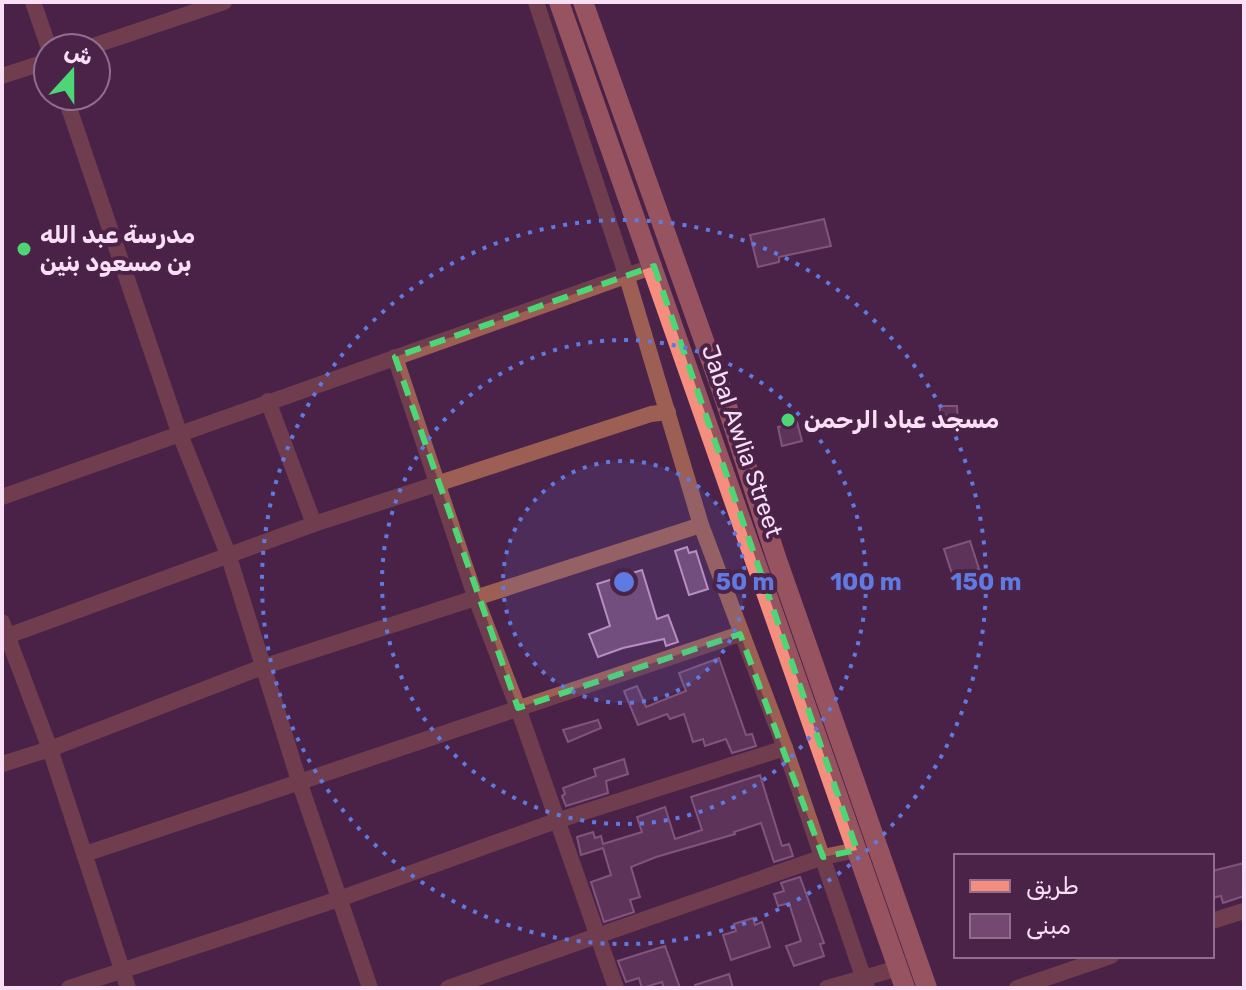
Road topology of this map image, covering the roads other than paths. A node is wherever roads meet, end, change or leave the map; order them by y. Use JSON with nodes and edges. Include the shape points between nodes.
{"nodes":[{"id":1,"x":33,"y":2,"type":"edge"},
{"id":2,"x":224,"y":2,"type":"edge"},
{"id":3,"x":536,"y":2,"type":"edge"},
{"id":4,"x":559,"y":2,"type":"edge"},
{"id":5,"x":583,"y":2,"type":"edge"},
{"id":6,"x":43,"y":32,"type":"edge"},
{"id":7,"x":112,"y":40,"type":"edge"},
{"id":8,"x":32,"y":66,"type":"edge"},
{"id":9,"x":2,"y":76,"type":"edge"},
{"id":10,"x":70,"y":112,"type":"edge"},
{"id":11,"x":654,"y":266,"type":"junction"},
{"id":12,"x":626,"y":274,"type":"junction"},
{"id":13,"x":395,"y":357,"type":"junction"},
{"id":14,"x":268,"y":401,"type":"junction"},
{"id":15,"x":668,"y":412,"type":"junction"},
{"id":16,"x":179,"y":432,"type":"junction"},
{"id":17,"x":438,"y":483,"type":"junction"},
{"id":18,"x":2,"y":497,"type":"edge"},
{"id":19,"x":314,"y":524,"type":"junction"},
{"id":20,"x":701,"y":525,"type":"junction"},
{"id":21,"x":228,"y":554,"type":"junction"},
{"id":22,"x":475,"y":596,"type":"junction"},
{"id":23,"x":4,"y":632,"type":"edge"},
{"id":24,"x":740,"y":634,"type":"junction"},
{"id":25,"x":262,"y":667,"type":"junction"},
{"id":26,"x":518,"y":708,"type":"junction"},
{"id":27,"x":785,"y":748,"type":"junction"},
{"id":28,"x":50,"y":749,"type":"junction"},
{"id":29,"x":2,"y":764,"type":"edge"},
{"id":30,"x":300,"y":784,"type":"junction"},
{"id":31,"x":556,"y":821,"type":"junction"},
{"id":32,"x":857,"y":850,"type":"junction"},
{"id":33,"x":85,"y":854,"type":"junction"},
{"id":34,"x":823,"y":857,"type":"junction"},
{"id":35,"x":339,"y":899,"type":"junction"},
{"id":36,"x":1244,"y":911,"type":"edge"},
{"id":37,"x":1214,"y":920,"type":"edge"},
{"id":38,"x":598,"y":935,"type":"junction"},
{"id":39,"x":1105,"y":958,"type":"edge"},
{"id":40,"x":122,"y":970,"type":"junction"},
{"id":41,"x":902,"y":978,"type":"edge"},
{"id":42,"x":865,"y":982,"type":"edge"},
{"id":43,"x":69,"y":988,"type":"edge"},
{"id":44,"x":128,"y":988,"type":"edge"},
{"id":45,"x":370,"y":988,"type":"edge"},
{"id":46,"x":448,"y":988,"type":"edge"},
{"id":47,"x":616,"y":988,"type":"edge"},
{"id":48,"x":827,"y":988,"type":"edge"},
{"id":49,"x":927,"y":988,"type":"edge"},
{"id":50,"x":1017,"y":988,"type":"edge"}],
"edges":[{"from":1,"to":6,"type":"street"},
{"from":2,"to":7,"type":"street"},
{"from":3,"to":12,"type":"street"},
{"from":4,"to":11,"type":"main road","name":"Jabal Awlia Street"},
{"from":5,"to":49,"type":"main road","name":"Jabal Awlia Street"},
{"from":8,"to":9,"type":"street"},
{"from":10,"to":16,"type":"street"},
{"from":11,"to":12,"type":"street"},
{"from":11,"to":32,"type":"main road","name":"Jabal Awlia Street"},
{"from":12,"to":13,"type":"street"},
{"from":12,"to":15,"type":"street"},
{"from":13,"to":14,"type":"street"},
{"from":13,"to":17,"type":"street"},
{"from":14,"to":16,"type":"street"},
{"from":14,"to":19,"type":"street"},
{"from":15,"to":17,"type":"street"},
{"from":15,"to":20,"type":"street"},
{"from":16,"to":18,"type":"street"},
{"from":16,"to":21,"type":"street"},
{"from":17,"to":19,"type":"street"},
{"from":17,"to":22,"type":"street"},
{"from":19,"to":21,"type":"street"},
{"from":20,"to":22,"type":"street"},
{"from":20,"to":24,"type":"street"},
{"from":21,"to":23,"type":"street"},
{"from":21,"to":25,"type":"street"},
{"from":22,"to":25,"type":"street"},
{"from":22,"to":26,"type":"street"},
{"from":23,"to":28,"type":"street"},
{"from":24,"to":26,"type":"street"},
{"from":24,"to":27,"type":"street"},
{"from":25,"to":28,"type":"street"},
{"from":25,"to":30,"type":"street"},
{"from":26,"to":30,"type":"street"},
{"from":26,"to":31,"type":"street"},
{"from":27,"to":31,"type":"street"},
{"from":27,"to":34,"type":"street"},
{"from":28,"to":29,"type":"street"},
{"from":28,"to":33,"type":"street"},
{"from":30,"to":33,"type":"street"},
{"from":30,"to":35,"type":"street"},
{"from":31,"to":35,"type":"street"},
{"from":31,"to":38,"type":"street"},
{"from":32,"to":34,"type":"street"},
{"from":32,"to":41,"type":"main road","name":"Jabal Awlia Street"},
{"from":33,"to":40,"type":"street"},
{"from":34,"to":38,"type":"street"},
{"from":34,"to":42,"type":"street"},
{"from":35,"to":40,"type":"street"},
{"from":35,"to":45,"type":"street"},
{"from":36,"to":37,"type":"street"},
{"from":38,"to":46,"type":"street"},
{"from":38,"to":47,"type":"street"},
{"from":39,"to":50,"type":"street"},
{"from":40,"to":43,"type":"street"},
{"from":40,"to":44,"type":"street"},
{"from":41,"to":42,"type":"street"},
{"from":42,"to":48,"type":"street"}]}
